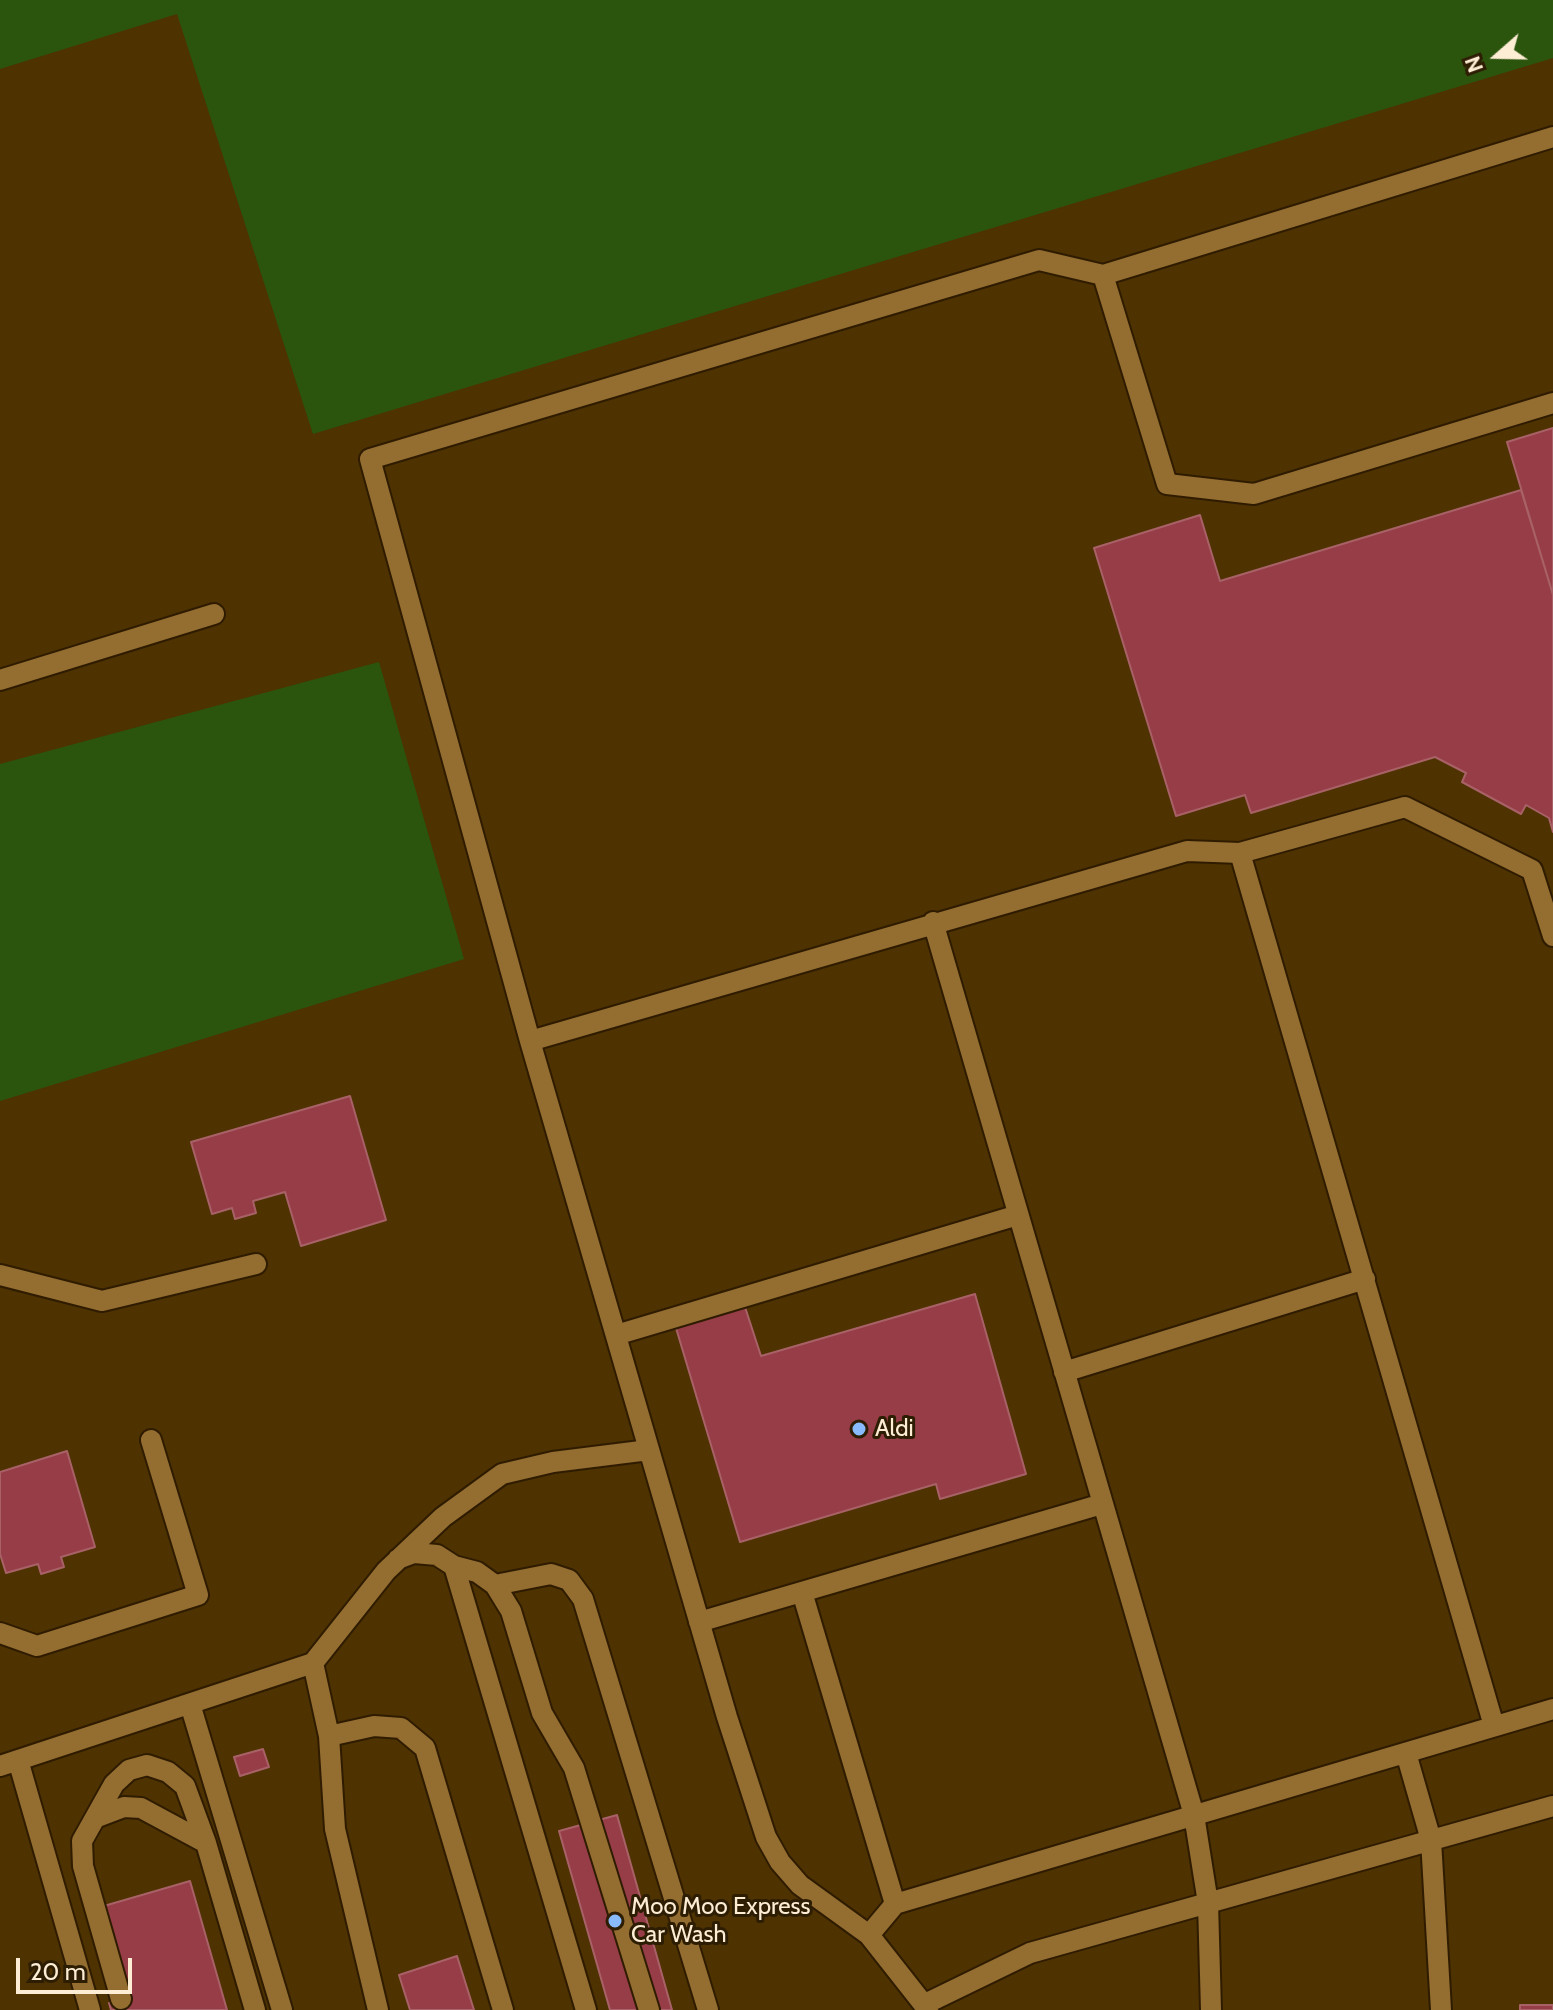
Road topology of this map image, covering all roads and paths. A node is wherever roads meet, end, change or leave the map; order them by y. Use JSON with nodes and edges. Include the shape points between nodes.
{"nodes":[{"id":1,"x":1553,"y":137,"type":"edge"},
{"id":2,"x":1103,"y":275,"type":"junction"},
{"id":3,"x":1553,"y":403,"type":"edge"},
{"id":4,"x":214,"y":614,"type":"dead end"},
{"id":5,"x":0,"y":680,"type":"edge"},
{"id":6,"x":1240,"y":853,"type":"junction"},
{"id":7,"x":933,"y":922,"type":"junction"},
{"id":8,"x":1553,"y":936,"type":"edge"},
{"id":9,"x":530,"y":1041,"type":"junction"},
{"id":10,"x":1018,"y":1215,"type":"junction"},
{"id":11,"x":256,"y":1264,"type":"dead end"},
{"id":12,"x":0,"y":1275,"type":"edge"},
{"id":13,"x":1365,"y":1279,"type":"junction"},
{"id":14,"x":616,"y":1335,"type":"junction"},
{"id":15,"x":1064,"y":1372,"type":"junction"},
{"id":16,"x":151,"y":1440,"type":"dead end"},
{"id":17,"x":649,"y":1450,"type":"junction"},
{"id":18,"x":1102,"y":1504,"type":"junction"},
{"id":19,"x":398,"y":1559,"type":"junction"},
{"id":20,"x":454,"y":1566,"type":"junction"},
{"id":21,"x":495,"y":1585,"type":"junction"},
{"id":22,"x":802,"y":1592,"type":"junction"},
{"id":23,"x":699,"y":1622,"type":"junction"},
{"id":24,"x":0,"y":1633,"type":"edge"},
{"id":25,"x":313,"y":1663,"type":"junction"},
{"id":26,"x":190,"y":1704,"type":"junction"},
{"id":27,"x":1553,"y":1709,"type":"edge"},
{"id":28,"x":1494,"y":1726,"type":"junction"},
{"id":29,"x":329,"y":1736,"type":"junction"},
{"id":30,"x":1406,"y":1753,"type":"junction"},
{"id":31,"x":9,"y":1763,"type":"edge"},
{"id":32,"x":1553,"y":1806,"type":"edge"},
{"id":33,"x":1194,"y":1815,"type":"junction"},
{"id":34,"x":95,"y":1818,"type":"junction"},
{"id":35,"x":1431,"y":1840,"type":"junction"},
{"id":36,"x":206,"y":1843,"type":"junction"},
{"id":37,"x":1208,"y":1903,"type":"junction"},
{"id":38,"x":895,"y":1904,"type":"junction"},
{"id":39,"x":869,"y":1935,"type":"junction"},
{"id":40,"x":121,"y":1999,"type":"dead end"},
{"id":41,"x":927,"y":2007,"type":"edge"},
{"id":42,"x":90,"y":2010,"type":"edge"},
{"id":43,"x":255,"y":2010,"type":"edge"},
{"id":44,"x":282,"y":2010,"type":"edge"},
{"id":45,"x":378,"y":2010,"type":"edge"},
{"id":46,"x":503,"y":2010,"type":"edge"},
{"id":47,"x":586,"y":2010,"type":"edge"},
{"id":48,"x":649,"y":2010,"type":"edge"},
{"id":49,"x":708,"y":2010,"type":"edge"},
{"id":50,"x":1211,"y":2010,"type":"edge"},
{"id":51,"x":1441,"y":2010,"type":"edge"}],
"edges":[{"from":1,"to":2,"type":"lane"},
{"from":2,"to":3,"type":"lane","via":[[1167,484],[1254,494]]},
{"from":2,"to":9,"type":"lane","via":[[1039,260],[370,459]]},
{"from":4,"to":5,"type":"lane"},
{"from":6,"to":7,"type":"lane","via":[[1187,851]]},
{"from":6,"to":8,"type":"lane","via":[[1405,807],[1532,870]]},
{"from":6,"to":13,"type":"lane"},
{"from":7,"to":9,"type":"lane"},
{"from":7,"to":10,"type":"lane"},
{"from":9,"to":14,"type":"lane"},
{"from":10,"to":14,"type":"lane"},
{"from":10,"to":15,"type":"lane"},
{"from":11,"to":12,"type":"lane","via":[[102,1301]]},
{"from":13,"to":15,"type":"lane"},
{"from":13,"to":28,"type":"lane"},
{"from":14,"to":17,"type":"lane"},
{"from":15,"to":18,"type":"lane"},
{"from":16,"to":24,"type":"lane","via":[[198,1595],[37,1646]]},
{"from":17,"to":19,"type":"lane","via":[[502,1474],[443,1517]]},
{"from":17,"to":23,"type":"lane"},
{"from":18,"to":22,"type":"lane"},
{"from":18,"to":33,"type":"lane"},
{"from":19,"to":20,"type":"lane","via":[[414,1553],[437,1555]]},
{"from":19,"to":25,"type":"lane","via":[[341,1622]]},
{"from":20,"to":21,"type":"lane","via":[[477,1572]]},
{"from":20,"to":47,"type":"lane"},
{"from":21,"to":48,"type":"lane","via":[[511,1611],[542,1713],[574,1768]]},
{"from":21,"to":49,"type":"lane","via":[[551,1574],[569,1580],[583,1599]]},
{"from":22,"to":23,"type":"lane"},
{"from":22,"to":38,"type":"lane"},
{"from":23,"to":39,"type":"lane","via":[[766,1837],[800,1885]]},
{"from":25,"to":26,"type":"lane"},
{"from":25,"to":29,"type":"lane"},
{"from":26,"to":31,"type":"lane"},
{"from":26,"to":44,"type":"lane"},
{"from":27,"to":28,"type":"lane"},
{"from":28,"to":30,"type":"lane"},
{"from":29,"to":45,"type":"lane","via":[[335,1829]]},
{"from":29,"to":46,"type":"lane","via":[[374,1726],[401,1728],[425,1748]]},
{"from":30,"to":33,"type":"lane"},
{"from":30,"to":35,"type":"lane"},
{"from":31,"to":42,"type":"lane"},
{"from":32,"to":35,"type":"lane"},
{"from":33,"to":37,"type":"lane"},
{"from":33,"to":38,"type":"lane"},
{"from":34,"to":36,"type":"lane","via":[[124,1807],[141,1808]]},
{"from":34,"to":36,"type":"lane","via":[[114,1784],[129,1770],[147,1765],[168,1772],[185,1786]]},
{"from":34,"to":40,"type":"lane","via":[[82,1841],[83,1866]]},
{"from":35,"to":37,"type":"lane"},
{"from":35,"to":51,"type":"lane"},
{"from":36,"to":43,"type":"lane"},
{"from":37,"to":41,"type":"lane","via":[[1030,1953]]},
{"from":37,"to":50,"type":"lane"},
{"from":38,"to":39,"type":"lane"},
{"from":39,"to":41,"type":"lane"}]}
